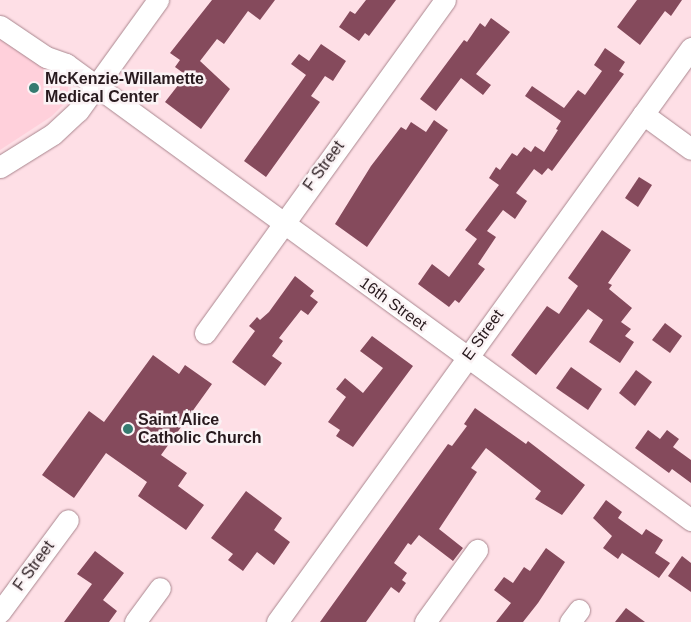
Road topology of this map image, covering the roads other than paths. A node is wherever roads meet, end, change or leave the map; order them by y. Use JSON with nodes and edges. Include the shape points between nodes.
{"nodes":[{"id":1,"x":158,"y":0,"type":"edge"},
{"id":2,"x":445,"y":0,"type":"edge"},
{"id":3,"x":0,"y":26,"type":"edge"},
{"id":4,"x":691,"y":48,"type":"edge"},
{"id":5,"x":96,"y":87,"type":"junction"},
{"id":6,"x":643,"y":114,"type":"junction"},
{"id":7,"x":691,"y":149,"type":"edge"},
{"id":8,"x":0,"y":167,"type":"edge"},
{"id":9,"x":283,"y":223,"type":"junction"},
{"id":10,"x":205,"y":333,"type":"dead end"},
{"id":11,"x":467,"y":358,"type":"junction"},
{"id":12,"x":68,"y":520,"type":"dead end"},
{"id":13,"x":691,"y":520,"type":"edge"},
{"id":14,"x":477,"y":550,"type":"dead end"},
{"id":15,"x":160,"y":588,"type":"dead end"},
{"id":16,"x":0,"y":612,"type":"edge"},
{"id":17,"x":136,"y":622,"type":"edge"},
{"id":18,"x":277,"y":622,"type":"edge"},
{"id":19,"x":425,"y":622,"type":"edge"}],
"edges":[{"from":1,"to":5,"type":"street"},
{"from":2,"to":9,"type":"street","name":"F Street"},
{"from":3,"to":5,"type":"street","name":"16th Street","via":[[46,57],[66,64]]},
{"from":4,"to":6,"type":"street","name":"E Street"},
{"from":5,"to":8,"type":"street","via":[[53,134]]},
{"from":5,"to":9,"type":"street","name":"16th Street"},
{"from":6,"to":7,"type":"street"},
{"from":6,"to":11,"type":"street","name":"E Street"},
{"from":9,"to":10,"type":"street","name":"F Street"},
{"from":9,"to":11,"type":"street","name":"16th Street"},
{"from":11,"to":13,"type":"street","name":"16th Street"},
{"from":11,"to":18,"type":"street","name":"E Street"},
{"from":12,"to":16,"type":"street","name":"F Street"},
{"from":14,"to":19,"type":"street"},
{"from":15,"to":17,"type":"street"}]}
